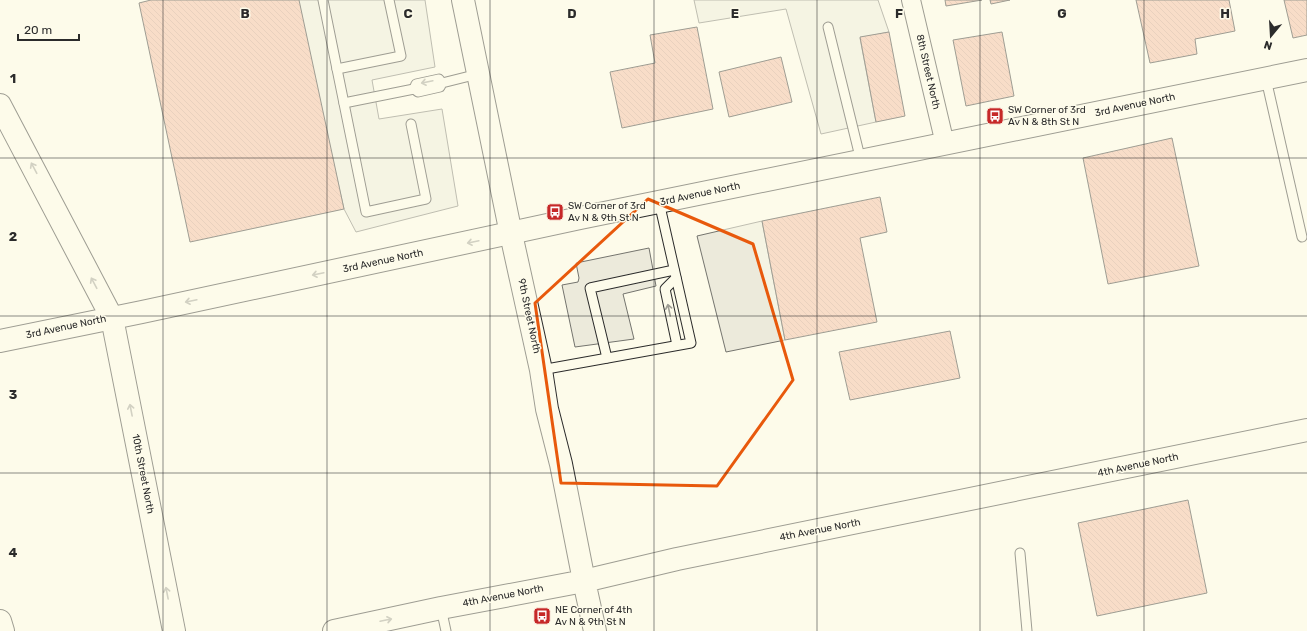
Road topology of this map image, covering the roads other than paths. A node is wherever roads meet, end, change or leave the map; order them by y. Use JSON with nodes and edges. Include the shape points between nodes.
{"nodes":[{"id":1,"x":323,"y":0,"type":"edge"},
{"id":2,"x":389,"y":0,"type":"edge"},
{"id":3,"x":463,"y":0,"type":"edge"},
{"id":4,"x":911,"y":0,"type":"edge"},
{"id":5,"x":828,"y":27,"type":"dead end"},
{"id":6,"x":337,"y":69,"type":"junction"},
{"id":7,"x":1307,"y":70,"type":"edge"},
{"id":8,"x":478,"y":74,"type":"junction"},
{"id":9,"x":1266,"y":78,"type":"junction"},
{"id":10,"x":344,"y":103,"type":"junction"},
{"id":11,"x":0,"y":104,"type":"edge"},
{"id":12,"x":410,"y":124,"type":"dead end"},
{"id":13,"x":945,"y":144,"type":"junction"},
{"id":14,"x":861,"y":161,"type":"junction"},
{"id":15,"x":659,"y":202,"type":"junction"},
{"id":16,"x":511,"y":234,"type":"junction"},
{"id":17,"x":1302,"y":237,"type":"dead end"},
{"id":18,"x":675,"y":274,"type":"junction"},
{"id":19,"x":112,"y":318,"type":"junction"},
{"id":20,"x":0,"y":341,"type":"edge"},
{"id":21,"x":677,"y":345,"type":"junction"},
{"id":22,"x":607,"y":358,"type":"junction"},
{"id":23,"x":541,"y":370,"type":"junction"},
{"id":24,"x":1307,"y":430,"type":"edge"},
{"id":25,"x":1020,"y":553,"type":"dead end"},
{"id":26,"x":584,"y":581,"type":"junction"},
{"id":27,"x":441,"y":608,"type":"junction"},
{"id":28,"x":0,"y":621,"type":"edge"},
{"id":29,"x":3,"y":631,"type":"edge"},
{"id":30,"x":174,"y":631,"type":"edge"},
{"id":31,"x":337,"y":631,"type":"edge"},
{"id":32,"x":446,"y":631,"type":"edge"},
{"id":33,"x":595,"y":631,"type":"edge"},
{"id":34,"x":1027,"y":631,"type":"edge"}],
"edges":[{"from":1,"to":6,"type":"lane"},
{"from":2,"to":6,"type":"lane","via":[[401,56]]},
{"from":3,"to":8,"type":"main road","name":"9th Street North"},
{"from":4,"to":13,"type":"street","name":"8th Street North"},
{"from":5,"to":14,"type":"lane"},
{"from":6,"to":10,"type":"lane"},
{"from":7,"to":9,"type":"main road","name":"3rd Avenue North"},
{"from":8,"to":10,"type":"lane","via":[[442,83],[439,79],[416,84],[414,89]]},
{"from":8,"to":16,"type":"main road","name":"9th Street North"},
{"from":9,"to":13,"type":"main road","name":"3rd Avenue North"},
{"from":9,"to":17,"type":"lane"},
{"from":10,"to":12,"type":"lane","via":[[366,212],[426,199]]},
{"from":19,"to":11,"type":"main road","name":"10th Street North","one_way":true},
{"from":13,"to":14,"type":"main road","name":"3rd Avenue North"},
{"from":14,"to":15,"type":"main road","name":"3rd Avenue North"},
{"from":15,"to":16,"type":"main road","name":"3rd Avenue North"},
{"from":15,"to":18,"type":"lane"},
{"from":16,"to":19,"type":"main road","name":"3rd Avenue North","one_way":true},
{"from":16,"to":23,"type":"main road","name":"9th Street North"},
{"from":21,"to":18,"type":"lane","one_way":true,"via":[[665,289]]},
{"from":18,"to":21,"type":"lane","via":[[691,343]]},
{"from":18,"to":22,"type":"lane","via":[[590,288]]},
{"from":19,"to":20,"type":"main road","name":"3rd Avenue North"},
{"from":30,"to":19,"type":"main road","name":"10th Street North","one_way":true},
{"from":21,"to":22,"type":"lane"},
{"from":22,"to":23,"type":"lane"},
{"from":23,"to":26,"type":"main road","name":"9th Street North"},
{"from":24,"to":26,"type":"main road","name":"4th Avenue North","via":[[676,559]]},
{"from":25,"to":34,"type":"lane"},
{"from":26,"to":27,"type":"main road","name":"4th Avenue North"},
{"from":26,"to":33,"type":"main road","name":"9th Street North"},
{"from":31,"to":27,"type":"main road","name":"4th Avenue North","one_way":true},
{"from":27,"to":32,"type":"lane"},
{"from":28,"to":29,"type":"main road"}]}
